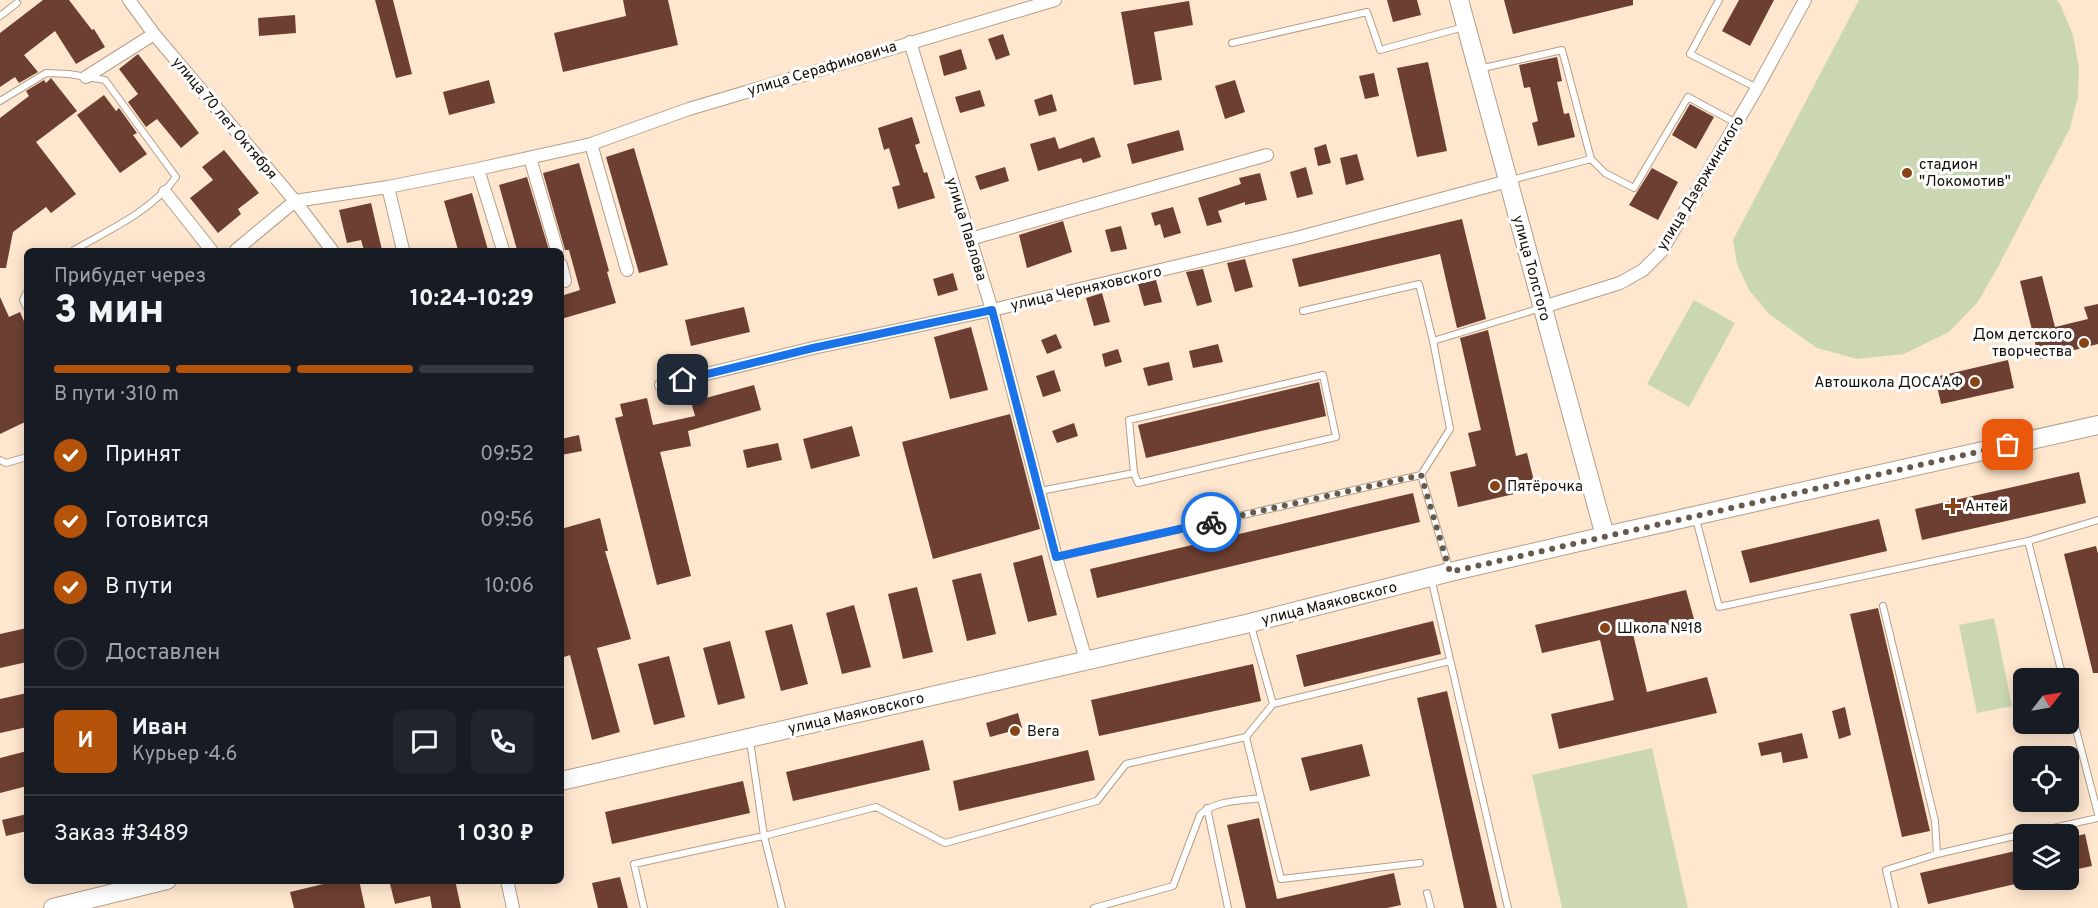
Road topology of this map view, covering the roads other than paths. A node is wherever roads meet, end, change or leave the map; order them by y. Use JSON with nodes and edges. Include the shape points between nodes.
{"nodes":[{"id":1,"x":129,"y":0,"type":"edge"},
{"id":2,"x":1055,"y":0,"type":"edge"},
{"id":3,"x":1459,"y":0,"type":"edge"},
{"id":4,"x":1719,"y":0,"type":"edge"},
{"id":5,"x":1805,"y":0,"type":"edge"},
{"id":6,"x":17,"y":3,"type":"dead end"},
{"id":7,"x":0,"y":16,"type":"edge"},
{"id":8,"x":1466,"y":27,"type":"junction"},
{"id":9,"x":154,"y":34,"type":"junction"},
{"id":10,"x":910,"y":42,"type":"junction"},
{"id":11,"x":1232,"y":43,"type":"dead end"},
{"id":12,"x":1478,"y":69,"type":"junction"},
{"id":13,"x":86,"y":77,"type":"junction"},
{"id":14,"x":1757,"y":88,"type":"junction"},
{"id":15,"x":0,"y":101,"type":"edge"},
{"id":16,"x":1736,"y":123,"type":"junction"},
{"id":17,"x":591,"y":144,"type":"junction"},
{"id":18,"x":1267,"y":155,"type":"dead end"},
{"id":19,"x":531,"y":158,"type":"junction"},
{"id":20,"x":1591,"y":159,"type":"junction"},
{"id":21,"x":478,"y":169,"type":"junction"},
{"id":22,"x":1508,"y":181,"type":"junction"},
{"id":23,"x":388,"y":186,"type":"junction"},
{"id":24,"x":165,"y":192,"type":"junction"},
{"id":25,"x":295,"y":201,"type":"junction"},
{"id":26,"x":970,"y":239,"type":"junction"},
{"id":27,"x":77,"y":248,"type":"edge"},
{"id":28,"x":209,"y":248,"type":"edge"},
{"id":29,"x":238,"y":248,"type":"edge"},
{"id":30,"x":330,"y":248,"type":"edge"},
{"id":31,"x":403,"y":248,"type":"edge"},
{"id":32,"x":502,"y":248,"type":"edge"},
{"id":33,"x":556,"y":248,"type":"edge"},
{"id":34,"x":627,"y":270,"type":"dead end"},
{"id":35,"x":564,"y":274,"type":"edge"},
{"id":36,"x":566,"y":280,"type":"dead end"},
{"id":37,"x":1543,"y":307,"type":"junction"},
{"id":38,"x":992,"y":310,"type":"junction"},
{"id":39,"x":1303,"y":311,"type":"dead end"},
{"id":40,"x":1433,"y":341,"type":"junction"},
{"id":41,"x":661,"y":385,"type":"dead end"},
{"id":42,"x":2098,"y":425,"type":"edge"},
{"id":43,"x":24,"y":458,"type":"edge"},
{"id":44,"x":0,"y":460,"type":"edge"},
{"id":45,"x":1134,"y":472,"type":"junction"},
{"id":46,"x":1421,"y":475,"type":"junction"},
{"id":47,"x":1040,"y":491,"type":"junction"},
{"id":48,"x":1695,"y":515,"type":"junction"},
{"id":49,"x":2098,"y":520,"type":"edge"},
{"id":50,"x":1605,"y":536,"type":"junction"},
{"id":51,"x":2028,"y":542,"type":"junction"},
{"id":52,"x":1056,"y":557,"type":"junction"},
{"id":53,"x":1450,"y":572,"type":"junction"},
{"id":54,"x":1431,"y":577,"type":"junction"},
{"id":55,"x":1883,"y":606,"type":"dead end"},
{"id":56,"x":1250,"y":622,"type":"junction"},
{"id":57,"x":1086,"y":660,"type":"junction"},
{"id":58,"x":1450,"y":661,"type":"junction"},
{"id":59,"x":2060,"y":668,"type":"edge"},
{"id":60,"x":1273,"y":704,"type":"junction"},
{"id":61,"x":2077,"y":734,"type":"edge"},
{"id":62,"x":750,"y":737,"type":"junction"},
{"id":63,"x":1246,"y":737,"type":"junction"},
{"id":64,"x":564,"y":781,"type":"edge"},
{"id":65,"x":1261,"y":798,"type":"junction"},
{"id":66,"x":1207,"y":808,"type":"junction"},
{"id":67,"x":2098,"y":816,"type":"edge"},
{"id":68,"x":2066,"y":824,"type":"edge"},
{"id":69,"x":764,"y":836,"type":"junction"},
{"id":70,"x":2013,"y":837,"type":"edge"},
{"id":71,"x":1937,"y":854,"type":"junction"},
{"id":72,"x":1420,"y":863,"type":"dead end"},
{"id":73,"x":151,"y":884,"type":"edge"},
{"id":74,"x":508,"y":884,"type":"edge"},
{"id":75,"x":1427,"y":893,"type":"dead end"},
{"id":76,"x":53,"y":908,"type":"edge"},
{"id":77,"x":513,"y":908,"type":"edge"},
{"id":78,"x":644,"y":908,"type":"edge"},
{"id":79,"x":782,"y":908,"type":"edge"},
{"id":80,"x":1094,"y":908,"type":"edge"},
{"id":81,"x":1228,"y":908,"type":"edge"},
{"id":82,"x":1431,"y":908,"type":"edge"},
{"id":83,"x":1508,"y":908,"type":"edge"},
{"id":84,"x":1895,"y":908,"type":"edge"}],
"edges":[{"from":1,"to":9,"type":"street","name":"улица 70 лет Октября"},
{"from":2,"to":10,"type":"street","name":"улица Серафимовича"},
{"from":3,"to":8,"type":"street","name":"улица Толстого"},
{"from":4,"to":14,"type":"lane","via":[[1690,54]]},
{"from":5,"to":14,"type":"street","name":"улица Дзержинского"},
{"from":6,"to":7,"type":"lane"},
{"from":8,"to":11,"type":"lane","via":[[1380,50],[1366,12]]},
{"from":8,"to":12,"type":"street","name":"улица Толстого"},
{"from":9,"to":13,"type":"street"},
{"from":9,"to":25,"type":"street","name":"улица 70 лет Октября"},
{"from":10,"to":17,"type":"street","name":"улица Серафимовича","via":[[689,109]]},
{"from":10,"to":26,"type":"street","name":"улица Павлова"},
{"from":12,"to":20,"type":"lane","via":[[1562,50]]},
{"from":12,"to":22,"type":"street","name":"улица Толстого"},
{"from":13,"to":15,"type":"lane","via":[[46,73]]},
{"from":13,"to":24,"type":"lane","via":[[105,80],[176,177]]},
{"from":14,"to":16,"type":"street","name":"улица Дзержинского"},
{"from":16,"to":20,"type":"lane","via":[[1688,97],[1634,188],[1605,173]]},
{"from":16,"to":37,"type":"street","name":"улица Дзержинского","via":[[1661,252],[1643,270],[1620,283]]},
{"from":17,"to":19,"type":"street","name":"улица Серафимовича"},
{"from":17,"to":34,"type":"street"},
{"from":18,"to":26,"type":"street"},
{"from":19,"to":21,"type":"street","name":"улица Серафимовича"},
{"from":19,"to":33,"type":"street"},
{"from":20,"to":22,"type":"lane"},
{"from":21,"to":23,"type":"street","name":"улица Серафимовича"},
{"from":21,"to":32,"type":"street"},
{"from":22,"to":37,"type":"street","name":"улица Толстого"},
{"from":22,"to":38,"type":"street","name":"улица Черняховского","via":[[1300,237]]},
{"from":23,"to":25,"type":"street","name":"улица Серафимовича"},
{"from":23,"to":31,"type":"street"},
{"from":24,"to":27,"type":"lane"},
{"from":24,"to":28,"type":"street"},
{"from":25,"to":29,"type":"street"},
{"from":25,"to":30,"type":"street","name":"улица 70 лет Октября"},
{"from":26,"to":38,"type":"street","name":"улица Павлова"},
{"from":35,"to":36,"type":"street"},
{"from":37,"to":40,"type":"lane"},
{"from":37,"to":50,"type":"street","name":"улица Толстого"},
{"from":38,"to":41,"type":"street","name":"улица Черняховского"},
{"from":38,"to":47,"type":"street","name":"улица Павлова"},
{"from":39,"to":40,"type":"lane","via":[[1419,284]]},
{"from":40,"to":46,"type":"lane","via":[[1450,429]]},
{"from":42,"to":48,"type":"street","name":"улица Маяковского"},
{"from":43,"to":44,"type":"lane","via":[[6,463]]},
{"from":45,"to":45,"type":"lane","via":[[1129,420],[1323,375],[1336,437],[1138,483]]},
{"from":45,"to":47,"type":"lane"},
{"from":46,"to":52,"type":"lane"},
{"from":46,"to":53,"type":"lane"},
{"from":47,"to":52,"type":"street","name":"улица Павлова"},
{"from":48,"to":50,"type":"street","name":"улица Маяковского"},
{"from":48,"to":51,"type":"lane","via":[[1719,607]]},
{"from":49,"to":51,"type":"lane"},
{"from":50,"to":53,"type":"street","name":"улица Маяковского"},
{"from":51,"to":59,"type":"lane"},
{"from":52,"to":57,"type":"street","name":"улица Павлова"},
{"from":53,"to":54,"type":"street","name":"улица Маяковского"},
{"from":54,"to":56,"type":"street","name":"улица Маяковского"},
{"from":54,"to":58,"type":"lane"},
{"from":55,"to":71,"type":"lane","via":[[1935,821]]},
{"from":56,"to":57,"type":"street","name":"улица Маяковского"},
{"from":56,"to":60,"type":"lane"},
{"from":57,"to":62,"type":"street","name":"улица Маяковского"},
{"from":58,"to":60,"type":"lane"},
{"from":58,"to":83,"type":"lane"},
{"from":60,"to":63,"type":"lane"},
{"from":61,"to":67,"type":"lane"},
{"from":62,"to":64,"type":"street","name":"улица Маяковского"},
{"from":62,"to":69,"type":"lane"},
{"from":63,"to":65,"type":"lane"},
{"from":63,"to":69,"type":"lane","via":[[1126,764],[1097,801],[945,843],[876,807]]},
{"from":65,"to":66,"type":"lane"},
{"from":65,"to":72,"type":"lane","via":[[1281,879]]},
{"from":66,"to":80,"type":"lane","via":[[1200,815],[1173,886]]},
{"from":66,"to":81,"type":"lane"},
{"from":67,"to":68,"type":"lane"},
{"from":69,"to":78,"type":"lane","via":[[634,864]]},
{"from":69,"to":79,"type":"lane"},
{"from":70,"to":71,"type":"lane"},
{"from":71,"to":84,"type":"lane","via":[[1886,870]]},
{"from":73,"to":76,"type":"street"},
{"from":74,"to":77,"type":"street"},
{"from":75,"to":82,"type":"lane"}]}
